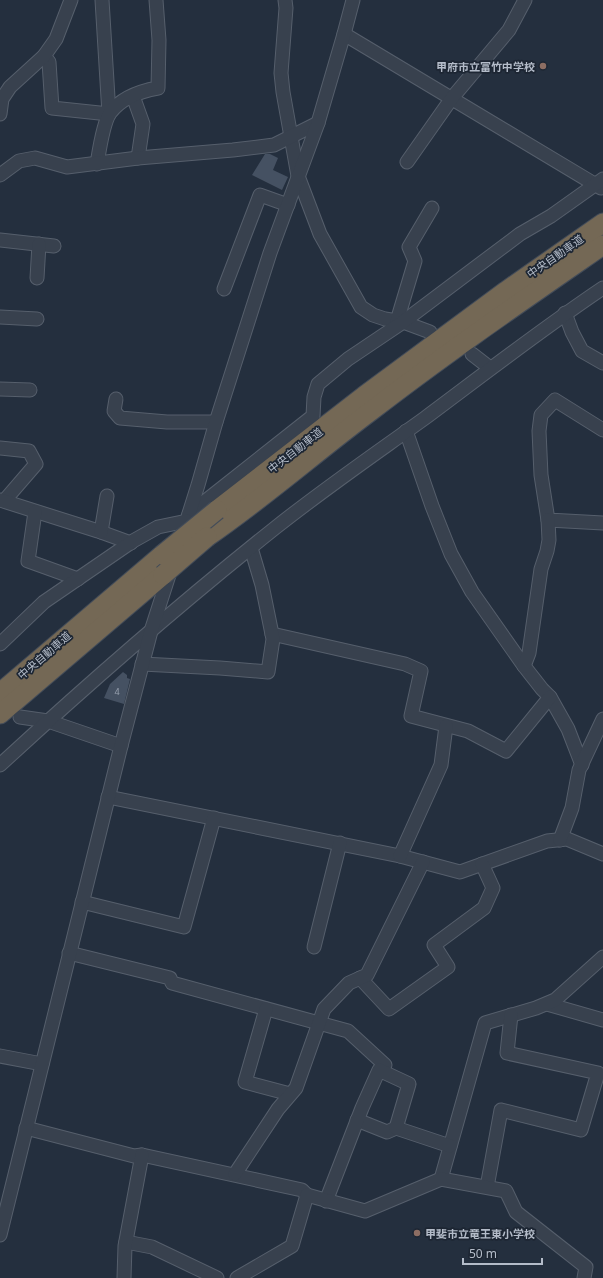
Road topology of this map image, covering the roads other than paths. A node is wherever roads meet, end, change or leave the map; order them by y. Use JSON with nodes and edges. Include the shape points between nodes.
{"nodes":[{"id":1,"x":71,"y":0,"type":"edge"},
{"id":2,"x":102,"y":0,"type":"edge"},
{"id":3,"x":156,"y":0,"type":"edge"},
{"id":4,"x":285,"y":0,"type":"edge"},
{"id":5,"x":353,"y":0,"type":"edge"},
{"id":6,"x":525,"y":0,"type":"edge"},
{"id":7,"x":344,"y":34,"type":"junction"},
{"id":8,"x":44,"y":56,"type":"junction"},
{"id":9,"x":133,"y":96,"type":"junction"},
{"id":10,"x":452,"y":98,"type":"junction"},
{"id":11,"x":0,"y":114,"type":"edge"},
{"id":12,"x":110,"y":114,"type":"junction"},
{"id":13,"x":318,"y":123,"type":"junction"},
{"id":14,"x":291,"y":137,"type":"junction"},
{"id":15,"x":138,"y":158,"type":"junction"},
{"id":16,"x":407,"y":162,"type":"dead end"},
{"id":17,"x":96,"y":164,"type":"junction"},
{"id":18,"x":1,"y":172,"type":"edge"},
{"id":19,"x":298,"y":176,"type":"junction"},
{"id":20,"x":600,"y":184,"type":"edge"},
{"id":21,"x":288,"y":205,"type":"junction"},
{"id":22,"x":432,"y":208,"type":"dead end"},
{"id":23,"x":603,"y":223,"type":"edge"},
{"id":24,"x":0,"y":240,"type":"edge"},
{"id":25,"x":39,"y":244,"type":"junction"},
{"id":26,"x":603,"y":245,"type":"edge"},
{"id":27,"x":54,"y":246,"type":"dead end"},
{"id":28,"x":37,"y":278,"type":"dead end"},
{"id":29,"x":603,"y":288,"type":"edge"},
{"id":30,"x":224,"y":289,"type":"dead end"},
{"id":31,"x":565,"y":313,"type":"junction"},
{"id":32,"x":0,"y":317,"type":"edge"},
{"id":33,"x":37,"y":319,"type":"dead end"},
{"id":34,"x":400,"y":322,"type":"junction"},
{"id":35,"x":430,"y":332,"type":"dead end"},
{"id":36,"x":472,"y":354,"type":"dead end"},
{"id":37,"x":603,"y":363,"type":"edge"},
{"id":38,"x":490,"y":368,"type":"junction"},
{"id":39,"x":0,"y":389,"type":"edge"},
{"id":40,"x":30,"y":390,"type":"dead end"},
{"id":41,"x":116,"y":399,"type":"dead end"},
{"id":42,"x":216,"y":422,"type":"junction"},
{"id":43,"x":603,"y":430,"type":"edge"},
{"id":44,"x":406,"y":431,"type":"junction"},
{"id":45,"x":0,"y":448,"type":"edge"},
{"id":46,"x":107,"y":496,"type":"dead end"},
{"id":47,"x":2,"y":501,"type":"edge"},
{"id":48,"x":35,"y":512,"type":"junction"},
{"id":49,"x":188,"y":517,"type":"junction"},
{"id":50,"x":548,"y":520,"type":"junction"},
{"id":51,"x":603,"y":523,"type":"edge"},
{"id":52,"x":101,"y":532,"type":"junction"},
{"id":53,"x":131,"y":543,"type":"junction"},
{"id":54,"x":252,"y":548,"type":"junction"},
{"id":55,"x":78,"y":579,"type":"junction"},
{"id":56,"x":151,"y":631,"type":"junction"},
{"id":57,"x":272,"y":634,"type":"junction"},
{"id":58,"x":0,"y":644,"type":"edge"},
{"id":59,"x":142,"y":664,"type":"junction"},
{"id":60,"x":524,"y":666,"type":"junction"},
{"id":61,"x":0,"y":693,"type":"edge"},
{"id":62,"x":550,"y":697,"type":"junction"},
{"id":63,"x":0,"y":714,"type":"edge"},
{"id":64,"x":20,"y":717,"type":"dead end"},
{"id":65,"x":603,"y":719,"type":"edge"},
{"id":66,"x":48,"y":721,"type":"junction"},
{"id":67,"x":446,"y":726,"type":"junction"},
{"id":68,"x":121,"y":746,"type":"junction"},
{"id":69,"x":0,"y":765,"type":"edge"},
{"id":70,"x":582,"y":765,"type":"junction"},
{"id":71,"x":108,"y":797,"type":"junction"},
{"id":72,"x":214,"y":818,"type":"junction"},
{"id":73,"x":560,"y":840,"type":"junction"},
{"id":74,"x":340,"y":844,"type":"junction"},
{"id":75,"x":602,"y":851,"type":"edge"},
{"id":76,"x":400,"y":856,"type":"junction"},
{"id":77,"x":424,"y":862,"type":"junction"},
{"id":78,"x":482,"y":864,"type":"junction"},
{"id":79,"x":82,"y":902,"type":"junction"},
{"id":80,"x":314,"y":947,"type":"dead end"},
{"id":81,"x":69,"y":953,"type":"junction"},
{"id":82,"x":603,"y":957,"type":"edge"},
{"id":83,"x":360,"y":978,"type":"junction"},
{"id":84,"x":547,"y":1004,"type":"junction"},
{"id":85,"x":266,"y":1009,"type":"junction"},
{"id":86,"x":511,"y":1015,"type":"junction"},
{"id":87,"x":603,"y":1020,"type":"edge"},
{"id":88,"x":319,"y":1024,"type":"junction"},
{"id":89,"x":0,"y":1056,"type":"edge"},
{"id":90,"x":42,"y":1064,"type":"junction"},
{"id":91,"x":384,"y":1065,"type":"dead end"},
{"id":92,"x":290,"y":1094,"type":"junction"},
{"id":93,"x":357,"y":1120,"type":"junction"},
{"id":94,"x":26,"y":1128,"type":"junction"},
{"id":95,"x":396,"y":1128,"type":"junction"},
{"id":96,"x":450,"y":1146,"type":"junction"},
{"id":97,"x":142,"y":1155,"type":"junction"},
{"id":98,"x":235,"y":1174,"type":"junction"},
{"id":99,"x":441,"y":1179,"type":"junction"},
{"id":100,"x":487,"y":1187,"type":"junction"},
{"id":101,"x":307,"y":1196,"type":"junction"},
{"id":102,"x":326,"y":1201,"type":"junction"},
{"id":103,"x":0,"y":1235,"type":"edge"},
{"id":104,"x":126,"y":1242,"type":"junction"},
{"id":105,"x":124,"y":1278,"type":"edge"},
{"id":106,"x":217,"y":1278,"type":"edge"},
{"id":107,"x":237,"y":1278,"type":"edge"},
{"id":108,"x":584,"y":1278,"type":"edge"}],
"edges":[{"from":1,"to":8,"type":"street","via":[[56,39]]},
{"from":2,"to":12,"type":"street"},
{"from":3,"to":9,"type":"street","via":[[159,40],[158,88]]},
{"from":4,"to":14,"type":"street","via":[[280,73]]},
{"from":5,"to":7,"type":"street"},
{"from":6,"to":10,"type":"street","via":[[509,30]]},
{"from":7,"to":10,"type":"street"},
{"from":7,"to":13,"type":"street"},
{"from":8,"to":11,"type":"street","via":[[10,87],[2,99]]},
{"from":8,"to":12,"type":"street","via":[[49,62],[52,108]]},
{"from":9,"to":12,"type":"street"},
{"from":9,"to":15,"type":"street","via":[[143,124]]},
{"from":10,"to":16,"type":"street"},
{"from":10,"to":20,"type":"street"},
{"from":12,"to":17,"type":"street"},
{"from":13,"to":14,"type":"street"},
{"from":13,"to":19,"type":"street"},
{"from":14,"to":15,"type":"street","via":[[274,145]]},
{"from":14,"to":19,"type":"street"},
{"from":15,"to":17,"type":"street"},
{"from":17,"to":18,"type":"street","via":[[67,167],[35,158],[19,161]]},
{"from":19,"to":21,"type":"street"},
{"from":19,"to":34,"type":"street","via":[[320,234],[361,307],[373,315]]},
{"from":20,"to":34,"type":"street","via":[[520,234]]},
{"from":21,"to":30,"type":"street","via":[[260,195]]},
{"from":21,"to":42,"type":"street"},
{"from":22,"to":34,"type":"street","via":[[410,247],[415,261]]},
{"from":23,"to":61,"type":"highway","name":"中央自動車道","bridge":true,"via":[[506,290],[217,510]]},
{"from":24,"to":25,"type":"street"},
{"from":25,"to":27,"type":"street"},
{"from":25,"to":28,"type":"street"},
{"from":26,"to":63,"type":"highway","name":"中央自動車道","bridge":true,"via":[[371,411],[207,538]]},
{"from":29,"to":31,"type":"street"},
{"from":31,"to":37,"type":"street","via":[[582,351]]},
{"from":31,"to":38,"type":"street"},
{"from":32,"to":33,"type":"street"},
{"from":34,"to":35,"type":"street"},
{"from":34,"to":49,"type":"street","via":[[318,384],[313,416]]},
{"from":36,"to":38,"type":"street"},
{"from":38,"to":44,"type":"street"},
{"from":39,"to":40,"type":"street"},
{"from":41,"to":42,"type":"street","via":[[114,411],[120,418],[167,422]]},
{"from":42,"to":49,"type":"street"},
{"from":43,"to":50,"type":"street","via":[[555,400],[541,415],[541,475]]},
{"from":44,"to":54,"type":"street","via":[[355,467]]},
{"from":44,"to":60,"type":"street","via":[[451,554],[472,592]]},
{"from":45,"to":47,"type":"street","via":[[29,451],[36,464]]},
{"from":46,"to":52,"type":"street"},
{"from":47,"to":48,"type":"street"},
{"from":48,"to":52,"type":"street"},
{"from":48,"to":55,"type":"street","via":[[28,561]]},
{"from":49,"to":53,"type":"street","via":[[158,527]]},
{"from":49,"to":56,"type":"street"},
{"from":50,"to":51,"type":"street"},
{"from":50,"to":60,"type":"street","via":[[549,540],[541,569],[530,653]]},
{"from":52,"to":53,"type":"street"},
{"from":53,"to":55,"type":"street"},
{"from":54,"to":56,"type":"street"},
{"from":54,"to":57,"type":"street"},
{"from":55,"to":58,"type":"street","via":[[44,602]]},
{"from":56,"to":59,"type":"street"},
{"from":56,"to":66,"type":"street"},
{"from":57,"to":59,"type":"street","via":[[268,672]]},
{"from":57,"to":67,"type":"street","via":[[405,664],[421,671],[411,716]]},
{"from":59,"to":68,"type":"street"},
{"from":60,"to":62,"type":"street"},
{"from":62,"to":67,"type":"street","via":[[506,751],[468,731]]},
{"from":62,"to":70,"type":"street","via":[[568,729]]},
{"from":64,"to":66,"type":"street"},
{"from":65,"to":70,"type":"street"},
{"from":66,"to":68,"type":"street"},
{"from":66,"to":69,"type":"street"},
{"from":67,"to":76,"type":"street","via":[[441,765]]},
{"from":68,"to":71,"type":"street"},
{"from":70,"to":73,"type":"street","via":[[572,808]]},
{"from":71,"to":72,"type":"street"},
{"from":71,"to":79,"type":"street"},
{"from":72,"to":74,"type":"street"},
{"from":72,"to":79,"type":"street","via":[[184,927]]},
{"from":73,"to":75,"type":"street","via":[[567,839]]},
{"from":73,"to":78,"type":"street","via":[[537,844]]},
{"from":74,"to":76,"type":"street"},
{"from":74,"to":80,"type":"street"},
{"from":76,"to":77,"type":"street"},
{"from":77,"to":78,"type":"street","via":[[460,872]]},
{"from":77,"to":83,"type":"street","via":[[367,975]]},
{"from":78,"to":83,"type":"street","via":[[492,888],[484,908],[434,945],[448,968],[389,1009]]},
{"from":79,"to":81,"type":"street"},
{"from":81,"to":85,"type":"street","via":[[170,978],[172,983]]},
{"from":81,"to":90,"type":"street"},
{"from":82,"to":84,"type":"street","via":[[555,1000]]},
{"from":83,"to":88,"type":"street","via":[[349,983],[324,1009]]},
{"from":84,"to":86,"type":"street"},
{"from":84,"to":87,"type":"street"},
{"from":85,"to":88,"type":"street"},
{"from":85,"to":92,"type":"street","via":[[245,1082]]},
{"from":86,"to":96,"type":"street","via":[[485,1023]]},
{"from":86,"to":100,"type":"street","via":[[507,1054],[598,1073],[581,1130],[501,1110]]},
{"from":88,"to":91,"type":"street","via":[[348,1031]]},
{"from":88,"to":92,"type":"street","via":[[296,1088]]},
{"from":89,"to":90,"type":"street"},
{"from":90,"to":94,"type":"street"},
{"from":92,"to":98,"type":"street"},
{"from":93,"to":95,"type":"street","via":[[387,1132]]},
{"from":93,"to":95,"type":"street","via":[[379,1070],[409,1084]]},
{"from":93,"to":102,"type":"street"},
{"from":94,"to":97,"type":"street","via":[[134,1156]]},
{"from":94,"to":103,"type":"street"},
{"from":95,"to":96,"type":"street"},
{"from":96,"to":99,"type":"street"},
{"from":97,"to":98,"type":"street"},
{"from":97,"to":104,"type":"street"},
{"from":98,"to":101,"type":"street","via":[[302,1190]]},
{"from":99,"to":100,"type":"street"},
{"from":99,"to":102,"type":"street","via":[[365,1211]]},
{"from":100,"to":108,"type":"street","via":[[506,1191],[516,1212],[586,1267]]},
{"from":101,"to":102,"type":"street"},
{"from":101,"to":107,"type":"street","via":[[292,1246]]},
{"from":104,"to":105,"type":"street"},
{"from":104,"to":106,"type":"street","via":[[152,1247]]}]}
